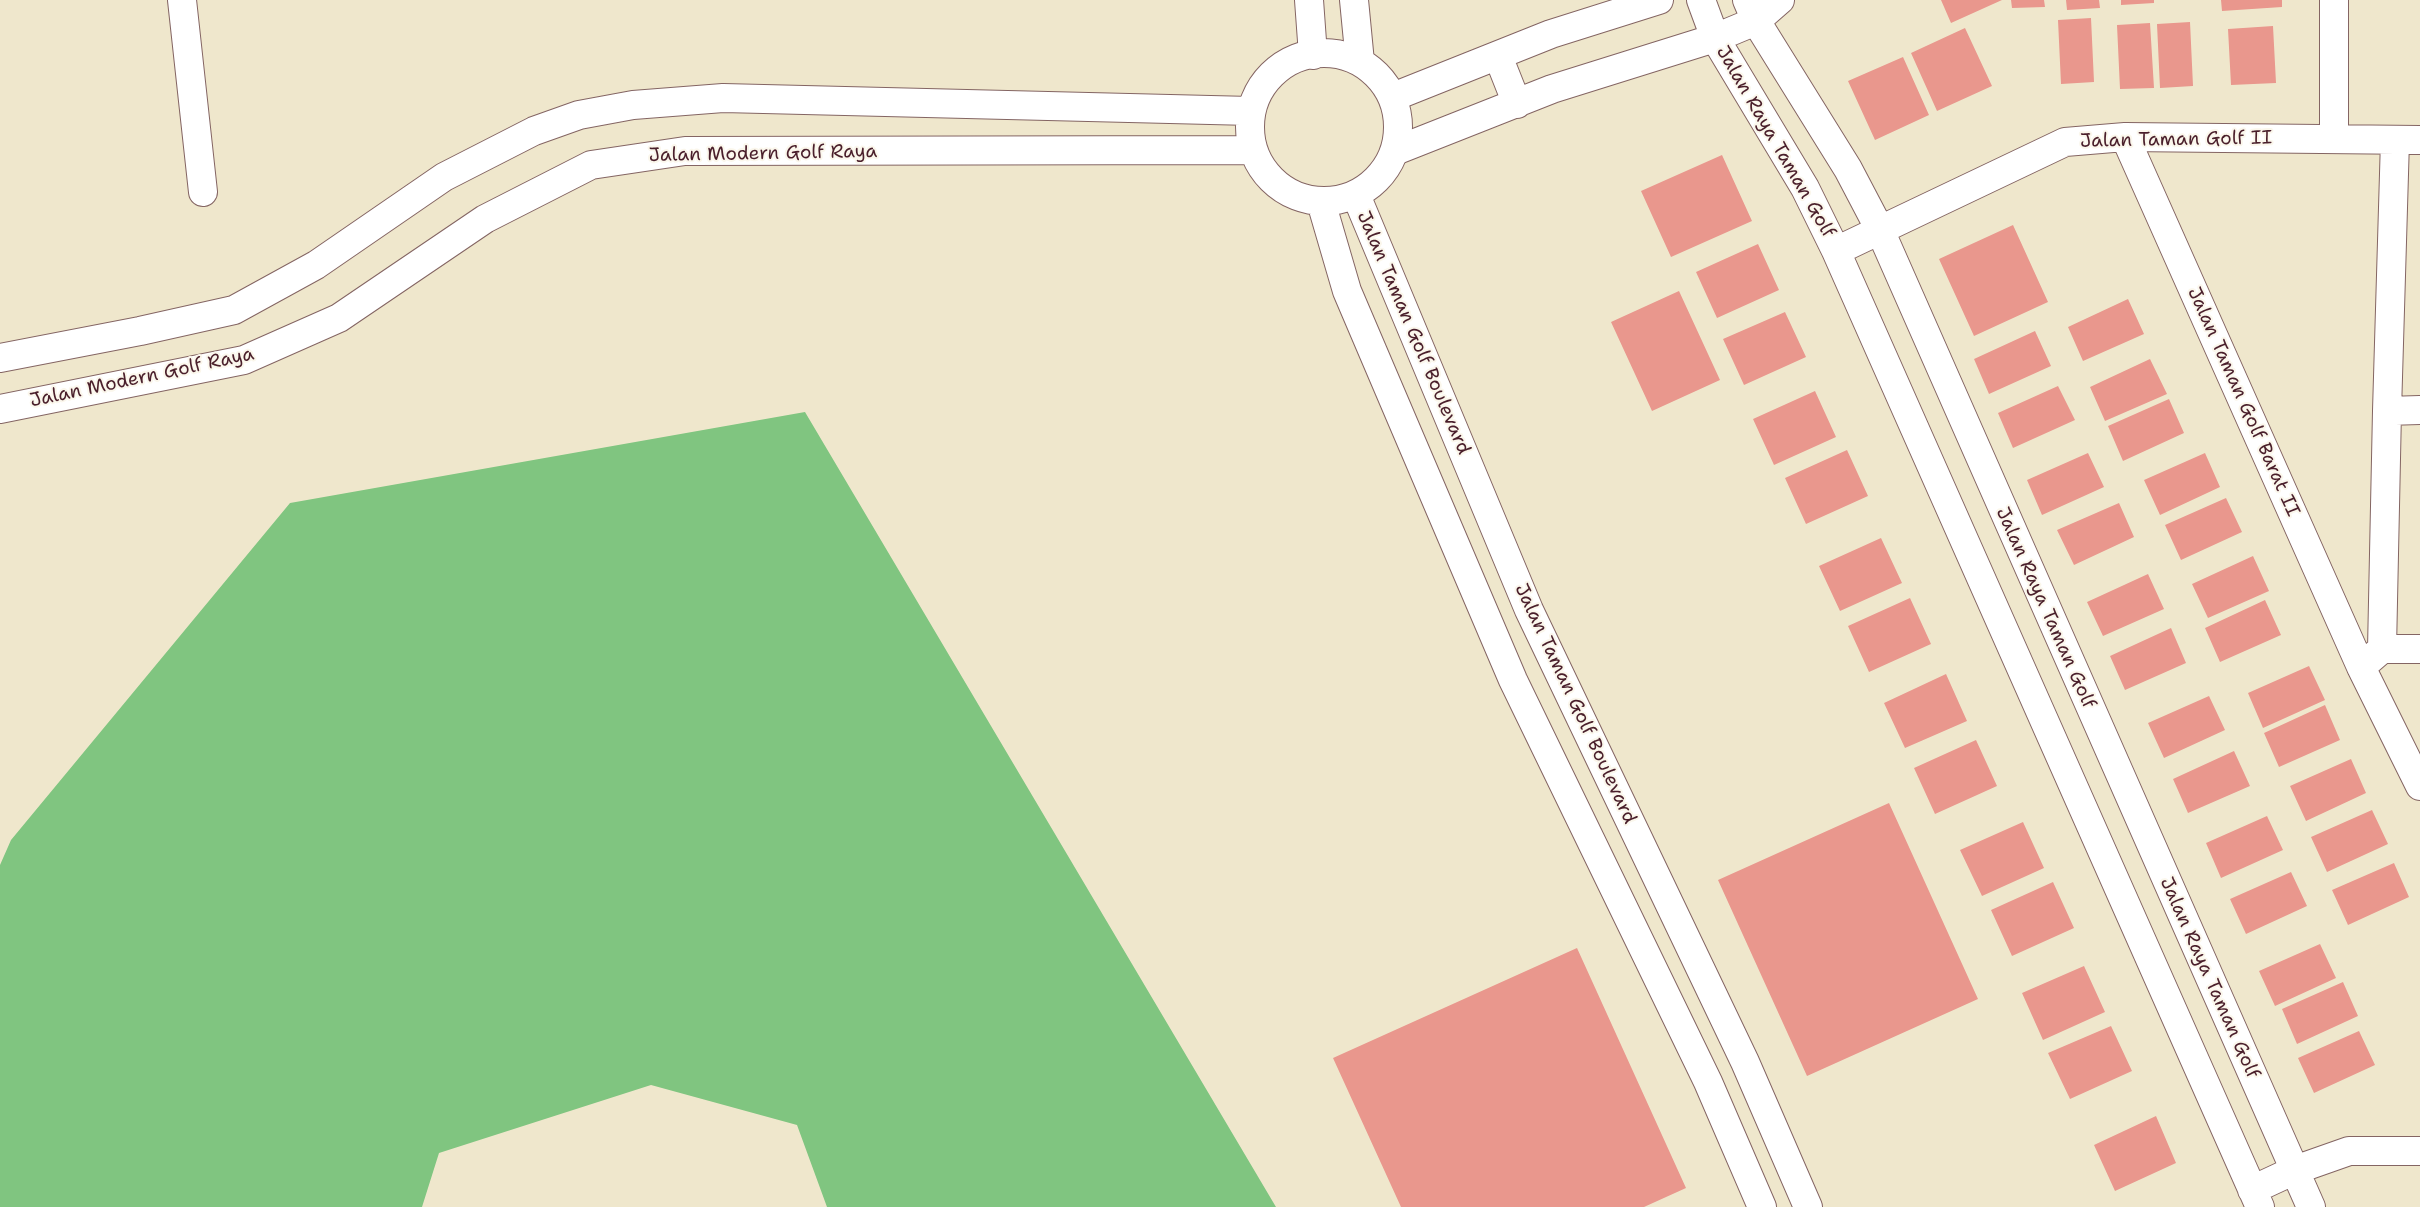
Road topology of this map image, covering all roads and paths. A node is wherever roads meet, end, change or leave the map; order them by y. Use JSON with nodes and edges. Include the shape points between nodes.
{"nodes":[{"id":1,"x":182,"y":0,"type":"edge"},
{"id":2,"x":1309,"y":0,"type":"edge"},
{"id":3,"x":1354,"y":0,"type":"edge"},
{"id":4,"x":1659,"y":0,"type":"edge"},
{"id":5,"x":1701,"y":0,"type":"edge"},
{"id":6,"x":1780,"y":0,"type":"edge"},
{"id":7,"x":2334,"y":0,"type":"edge"},
{"id":8,"x":1752,"y":11,"type":"edge"},
{"id":9,"x":1715,"y":38,"type":"junction"},
{"id":10,"x":1313,"y":55,"type":"junction"},
{"id":11,"x":1498,"y":56,"type":"junction"},
{"id":12,"x":1360,"y":62,"type":"junction"},
{"id":13,"x":1393,"y":97,"type":"junction"},
{"id":14,"x":1517,"y":104,"type":"junction"},
{"id":15,"x":1252,"y":111,"type":"junction"},
{"id":16,"x":2125,"y":137,"type":"junction"},
{"id":17,"x":2334,"y":139,"type":"junction"},
{"id":18,"x":2408,"y":140,"type":"edge"},
{"id":19,"x":1253,"y":150,"type":"junction"},
{"id":20,"x":1395,"y":151,"type":"junction"},
{"id":21,"x":203,"y":192,"type":"dead end"},
{"id":22,"x":1356,"y":195,"type":"junction"},
{"id":23,"x":1321,"y":202,"type":"junction"},
{"id":24,"x":1880,"y":230,"type":"junction"},
{"id":25,"x":1836,"y":251,"type":"junction"},
{"id":26,"x":0,"y":358,"type":"edge"},
{"id":27,"x":0,"y":409,"type":"edge"},
{"id":28,"x":2387,"y":410,"type":"junction"},
{"id":29,"x":2420,"y":410,"type":"edge"},
{"id":30,"x":2382,"y":649,"type":"junction"},
{"id":31,"x":2420,"y":649,"type":"edge"},
{"id":32,"x":2361,"y":667,"type":"junction"},
{"id":33,"x":2420,"y":786,"type":"edge"},
{"id":34,"x":2420,"y":1150,"type":"edge"},
{"id":35,"x":2295,"y":1170,"type":"junction"},
{"id":36,"x":2256,"y":1199,"type":"edge"},
{"id":37,"x":1762,"y":1207,"type":"edge"},
{"id":38,"x":1808,"y":1207,"type":"edge"},
{"id":39,"x":2311,"y":1207,"type":"edge"}],
"edges":[{"from":1,"to":21,"type":"street"},
{"from":2,"to":10,"type":"street"},
{"from":3,"to":12,"type":"street"},
{"from":4,"to":11,"type":"street","via":[[1551,34]]},
{"from":5,"to":9,"type":"street","name":"Jalan Raya Taman Golf"},
{"from":6,"to":8,"type":"street"},
{"from":7,"to":17,"type":"street"},
{"from":8,"to":9,"type":"street","name":"Jalan Raya Taman Golf"},
{"from":8,"to":24,"type":"street","name":"Jalan Raya Taman Golf","via":[[1848,169]]},
{"from":9,"to":14,"type":"street","name":"Jalan Raya Taman Golf","via":[[1568,84]]},
{"from":9,"to":25,"type":"street","name":"Jalan Raya Taman Golf","via":[[1805,188]]},
{"from":10,"to":12,"type":"street","via":[[1338,55]]},
{"from":10,"to":15,"type":"street","via":[[1292,61],[1274,73],[1260,90]]},
{"from":11,"to":13,"type":"street"},
{"from":11,"to":14,"type":"street"},
{"from":12,"to":13,"type":"street","via":[[1379,78]]},
{"from":13,"to":20,"type":"street","via":[[1399,124]]},
{"from":14,"to":20,"type":"street","name":"Jalan Raya Taman Golf"},
{"from":15,"to":19,"type":"street","via":[[1250,131]]},
{"from":15,"to":26,"type":"street","via":[[723,98],[633,105],[579,115],[534,131],[444,177],[316,265],[234,310]]},
{"from":16,"to":17,"type":"street","name":"Jalan Taman Golf II"},
{"from":16,"to":24,"type":"street","name":"Jalan Taman Golf II","via":[[2065,142]]},
{"from":16,"to":32,"type":"street","name":"Jalan Taman Golf Barat II"},
{"from":17,"to":18,"type":"street","name":"Jalan Taman Golf II"},
{"from":18,"to":28,"type":"street"},
{"from":19,"to":23,"type":"street","via":[[1268,176],[1291,194]]},
{"from":19,"to":27,"type":"street","name":"Jalan Modern Golf Raya","via":[[685,151],[591,165],[485,219],[339,318],[244,360]]},
{"from":20,"to":22,"type":"street","via":[[1380,177]]},
{"from":22,"to":23,"type":"street"},
{"from":22,"to":38,"type":"street","name":"Jalan Taman Golf Boulevard","via":[[1529,610],[1745,1062]]},
{"from":23,"to":37,"type":"street","name":"Jalan Taman Golf Boulevard","via":[[1347,291],[1513,680],[1708,1082]]},
{"from":24,"to":25,"type":"street","name":"Jalan Taman Golf II"},
{"from":24,"to":35,"type":"street","name":"Jalan Raya Taman Golf"},
{"from":25,"to":36,"type":"street","name":"Jalan Raya Taman Golf"},
{"from":28,"to":29,"type":"street"},
{"from":28,"to":30,"type":"street"},
{"from":30,"to":31,"type":"street"},
{"from":30,"to":32,"type":"street"},
{"from":32,"to":33,"type":"street","name":"Jalan Taman Golf Barat II"},
{"from":34,"to":35,"type":"street","via":[[2349,1151]]},
{"from":35,"to":36,"type":"street"},
{"from":35,"to":39,"type":"street","name":"Jalan Raya Taman Golf"}]}
